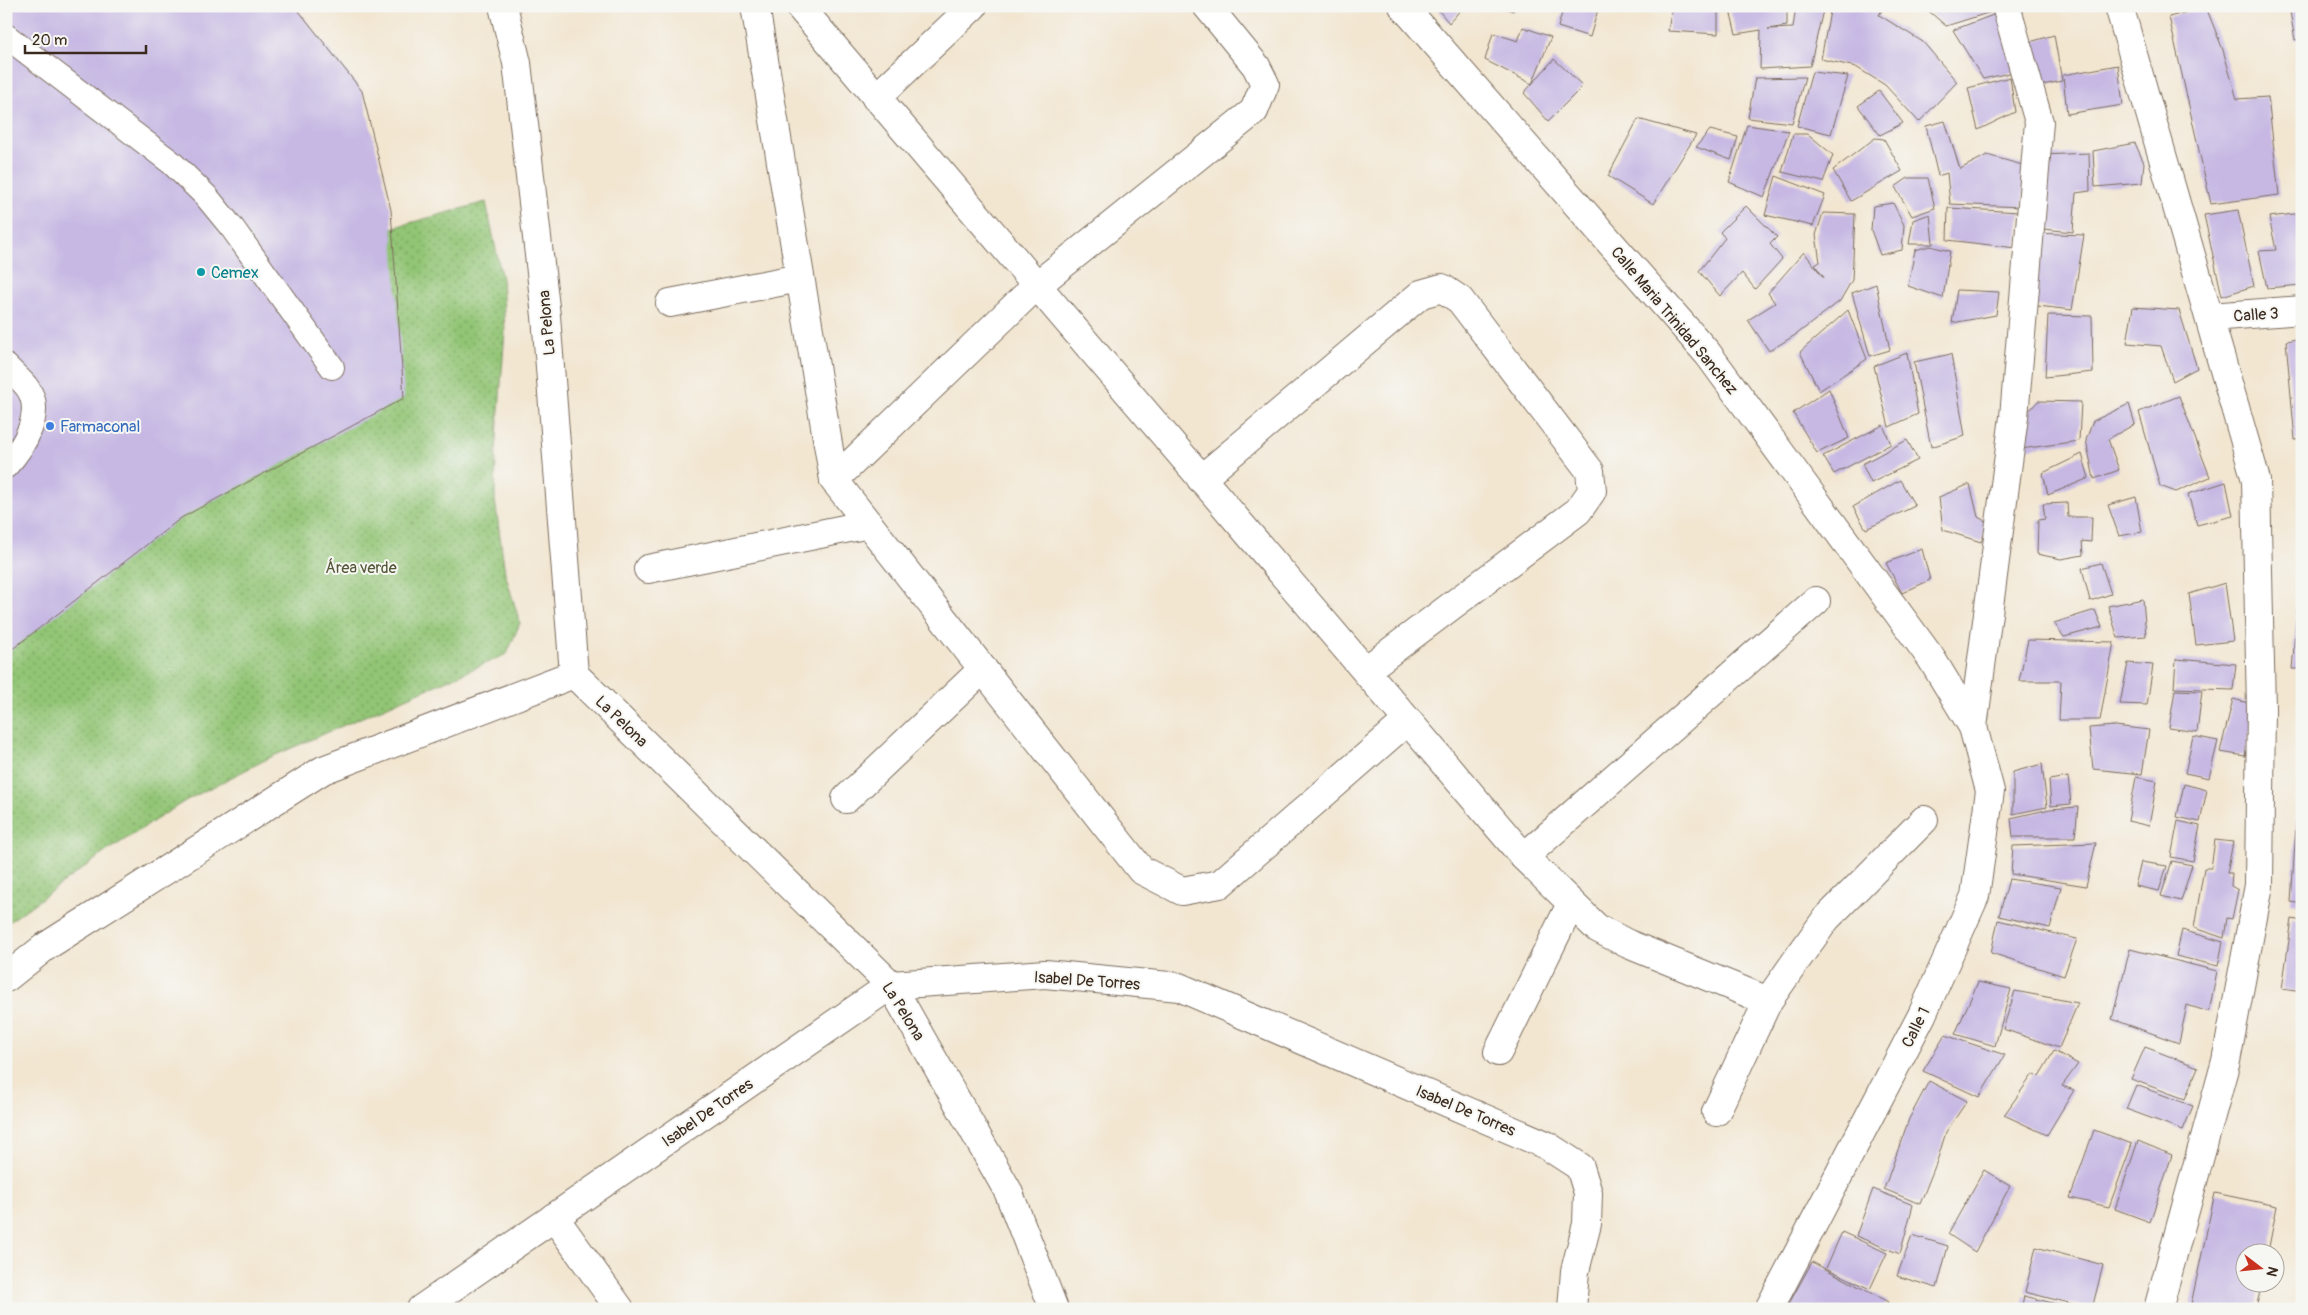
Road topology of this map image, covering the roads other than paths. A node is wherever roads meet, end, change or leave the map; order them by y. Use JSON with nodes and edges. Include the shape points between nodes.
{"nodes":[{"id":1,"x":503,"y":6,"type":"edge"},
{"id":2,"x":755,"y":6,"type":"edge"},
{"id":3,"x":798,"y":6,"type":"edge"},
{"id":4,"x":973,"y":6,"type":"edge"},
{"id":5,"x":1207,"y":6,"type":"edge"},
{"id":6,"x":1403,"y":6,"type":"edge"},
{"id":7,"x":2006,"y":6,"type":"edge"},
{"id":8,"x":2119,"y":6,"type":"edge"},
{"id":9,"x":6,"y":36,"type":"edge"},
{"id":10,"x":876,"y":98,"type":"junction"},
{"id":11,"x":800,"y":278,"type":"junction"},
{"id":12,"x":1036,"y":286,"type":"junction"},
{"id":13,"x":670,"y":303,"type":"dead end"},
{"id":14,"x":2302,"y":310,"type":"edge"},
{"id":15,"x":2210,"y":317,"type":"junction"},
{"id":16,"x":6,"y":366,"type":"edge"},
{"id":17,"x":332,"y":367,"type":"dead end"},
{"id":18,"x":6,"y":466,"type":"edge"},
{"id":19,"x":1201,"y":479,"type":"junction"},
{"id":20,"x":834,"y":480,"type":"junction"},
{"id":21,"x":869,"y":524,"type":"junction"},
{"id":22,"x":648,"y":569,"type":"dead end"},
{"id":23,"x":1816,"y":601,"type":"dead end"},
{"id":24,"x":983,"y":669,"type":"junction"},
{"id":25,"x":1366,"y":670,"type":"junction"},
{"id":26,"x":574,"y":674,"type":"junction"},
{"id":27,"x":1407,"y":721,"type":"junction"},
{"id":28,"x":1973,"y":727,"type":"junction"},
{"id":29,"x":846,"y":799,"type":"dead end"},
{"id":30,"x":1924,"y":820,"type":"dead end"},
{"id":31,"x":1524,"y":858,"type":"junction"},
{"id":32,"x":1571,"y":904,"type":"junction"},
{"id":33,"x":6,"y":978,"type":"edge"},
{"id":34,"x":891,"y":985,"type":"junction"},
{"id":35,"x":1768,"y":1001,"type":"junction"},
{"id":36,"x":1498,"y":1052,"type":"dead end"},
{"id":37,"x":1716,"y":1112,"type":"dead end"},
{"id":38,"x":554,"y":1217,"type":"junction"},
{"id":39,"x":421,"y":1309,"type":"edge"},
{"id":40,"x":620,"y":1309,"type":"edge"},
{"id":41,"x":1054,"y":1309,"type":"edge"},
{"id":42,"x":1572,"y":1309,"type":"edge"},
{"id":43,"x":1769,"y":1309,"type":"edge"},
{"id":44,"x":2158,"y":1309,"type":"edge"}],
"edges":[{"from":1,"to":26,"type":"street","name":"La Pelona","via":[[517,63],[546,316]]},
{"from":2,"to":11,"type":"street"},
{"from":3,"to":10,"type":"street"},
{"from":4,"to":10,"type":"street"},
{"from":5,"to":12,"type":"street","via":[[1256,66],[1265,84],[1254,111]]},
{"from":6,"to":28,"type":"street","name":"Calle Maria Trinidad Sanchez","via":[[1708,354],[1931,658]]},
{"from":7,"to":28,"type":"street","via":[[2039,122],[2014,416]]},
{"from":8,"to":15,"type":"street"},
{"from":9,"to":17,"type":"lane","via":[[172,163],[206,196]]},
{"from":10,"to":12,"type":"street"},
{"from":11,"to":13,"type":"street"},
{"from":11,"to":20,"type":"street"},
{"from":12,"to":19,"type":"street"},
{"from":12,"to":20,"type":"street"},
{"from":14,"to":15,"type":"street","name":"Calle 3"},
{"from":15,"to":44,"type":"street","via":[[2256,480],[2261,708],[2259,885],[2226,1061]]},
{"from":16,"to":18,"type":"lane","via":[[27,387],[34,408],[31,427],[16,456]]},
{"from":19,"to":25,"type":"street"},
{"from":19,"to":25,"type":"street","via":[[1421,294],[1442,288],[1460,300],[1590,471],[1592,490],[1578,511]]},
{"from":20,"to":21,"type":"street"},
{"from":21,"to":22,"type":"street"},
{"from":21,"to":24,"type":"street"},
{"from":23,"to":31,"type":"street"},
{"from":24,"to":27,"type":"street","via":[[1141,870],[1182,890],[1220,884]]},
{"from":24,"to":29,"type":"street"},
{"from":25,"to":27,"type":"street"},
{"from":26,"to":33,"type":"street","via":[[323,770],[45,947]]},
{"from":26,"to":34,"type":"street","name":"La Pelona"},
{"from":27,"to":31,"type":"street"},
{"from":28,"to":43,"type":"street","name":"Calle 1","via":[[1990,791],[1975,896],[1922,1015]]},
{"from":30,"to":35,"type":"street","via":[[1826,919]]},
{"from":31,"to":32,"type":"street"},
{"from":32,"to":35,"type":"street","via":[[1597,928],[1628,944]]},
{"from":32,"to":36,"type":"street"},
{"from":34,"to":38,"type":"street","name":"Isabel De Torres"},
{"from":34,"to":41,"type":"street","name":"La Pelona","via":[[1008,1191]]},
{"from":34,"to":42,"type":"street","name":"Isabel De Torres","via":[[1045,974],[1179,987],[1546,1145],[1580,1167],[1588,1193],[1587,1224],[1575,1271]]},
{"from":35,"to":37,"type":"street"},
{"from":38,"to":39,"type":"street","name":"Isabel De Torres"},
{"from":38,"to":40,"type":"street"}]}
